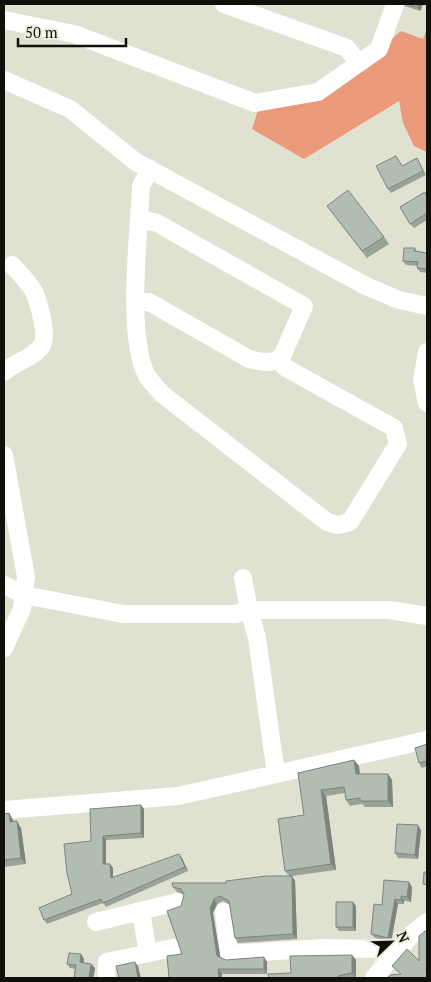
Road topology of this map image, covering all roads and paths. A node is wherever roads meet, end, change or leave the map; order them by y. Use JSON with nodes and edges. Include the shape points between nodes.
{"nodes":[{"id":1,"x":224,"y":4,"type":"edge"},
{"id":2,"x":389,"y":5,"type":"edge"},
{"id":3,"x":4,"y":20,"type":"edge"},
{"id":4,"x":358,"y":63,"type":"junction"},
{"id":5,"x":4,"y":80,"type":"edge"},
{"id":6,"x":150,"y":169,"type":"junction"},
{"id":7,"x":140,"y":219,"type":"junction"},
{"id":8,"x":12,"y":265,"type":"dead end"},
{"id":9,"x":136,"y":302,"type":"junction"},
{"id":10,"x":427,"y":306,"type":"edge"},
{"id":11,"x":427,"y":352,"type":"edge"},
{"id":12,"x":279,"y":360,"type":"junction"},
{"id":13,"x":4,"y":372,"type":"edge"},
{"id":14,"x":427,"y":403,"type":"edge"},
{"id":15,"x":4,"y":455,"type":"edge"},
{"id":16,"x":244,"y":578,"type":"dead end"},
{"id":17,"x":4,"y":585,"type":"edge"},
{"id":18,"x":24,"y":595,"type":"junction"},
{"id":19,"x":249,"y":610,"type":"junction"},
{"id":20,"x":427,"y":616,"type":"edge"},
{"id":21,"x":4,"y":648,"type":"edge"},
{"id":22,"x":427,"y":740,"type":"edge"},
{"id":23,"x":276,"y":774,"type":"junction"},
{"id":24,"x":4,"y":810,"type":"edge"},
{"id":25,"x":177,"y":902,"type":"dead end"},
{"id":26,"x":141,"y":912,"type":"junction"},
{"id":27,"x":224,"y":912,"type":"dead end"},
{"id":28,"x":96,"y":922,"type":"dead end"},
{"id":29,"x":427,"y":922,"type":"edge"},
{"id":30,"x":172,"y":948,"type":"dead end"},
{"id":31,"x":148,"y":953,"type":"junction"},
{"id":32,"x":392,"y":957,"type":"junction"},
{"id":33,"x":106,"y":978,"type":"edge"},
{"id":34,"x":374,"y":978,"type":"edge"}],
"edges":[{"from":1,"to":4,"type":"street","via":[[347,48]]},
{"from":2,"to":4,"type":"street","via":[[379,49]]},
{"from":3,"to":4,"type":"street","via":[[74,34],[255,103],[318,92]]},
{"from":5,"to":6,"type":"street","via":[[70,109],[136,162]]},
{"from":6,"to":7,"type":"street","via":[[141,186]]},
{"from":6,"to":10,"type":"street","via":[[366,286],[398,300]]},
{"from":7,"to":9,"type":"street"},
{"from":7,"to":12,"type":"street","via":[[157,223],[304,306]]},
{"from":8,"to":13,"type":"street","via":[[33,291],[45,336],[42,346]]},
{"from":9,"to":12,"type":"street","via":[[149,302],[249,359],[266,363]]},
{"from":9,"to":12,"type":"street","via":[[135,322],[141,357],[148,376],[162,394],[327,522],[338,525],[350,522],[398,444],[394,428],[286,368]]},
{"from":11,"to":14,"type":"street","via":[[422,380]]},
{"from":15,"to":18,"type":"street","via":[[26,577]]},
{"from":16,"to":19,"type":"street"},
{"from":17,"to":18,"type":"street"},
{"from":18,"to":19,"type":"street","via":[[123,614],[235,614]]},
{"from":18,"to":21,"type":"street","via":[[22,610]]},
{"from":19,"to":20,"type":"street","via":[[390,610]]},
{"from":19,"to":23,"type":"street","via":[[257,638]]},
{"from":22,"to":23,"type":"street"},
{"from":23,"to":24,"type":"street","via":[[178,796]]},
{"from":25,"to":26,"type":"street"},
{"from":26,"to":28,"type":"street"},
{"from":26,"to":31,"type":"street"},
{"from":27,"to":32,"type":"street","via":[[229,954],[323,948],[380,949]]},
{"from":29,"to":32,"type":"street"},
{"from":30,"to":31,"type":"street"},
{"from":31,"to":33,"type":"street","via":[[106,962]]},
{"from":32,"to":34,"type":"street"}]}
